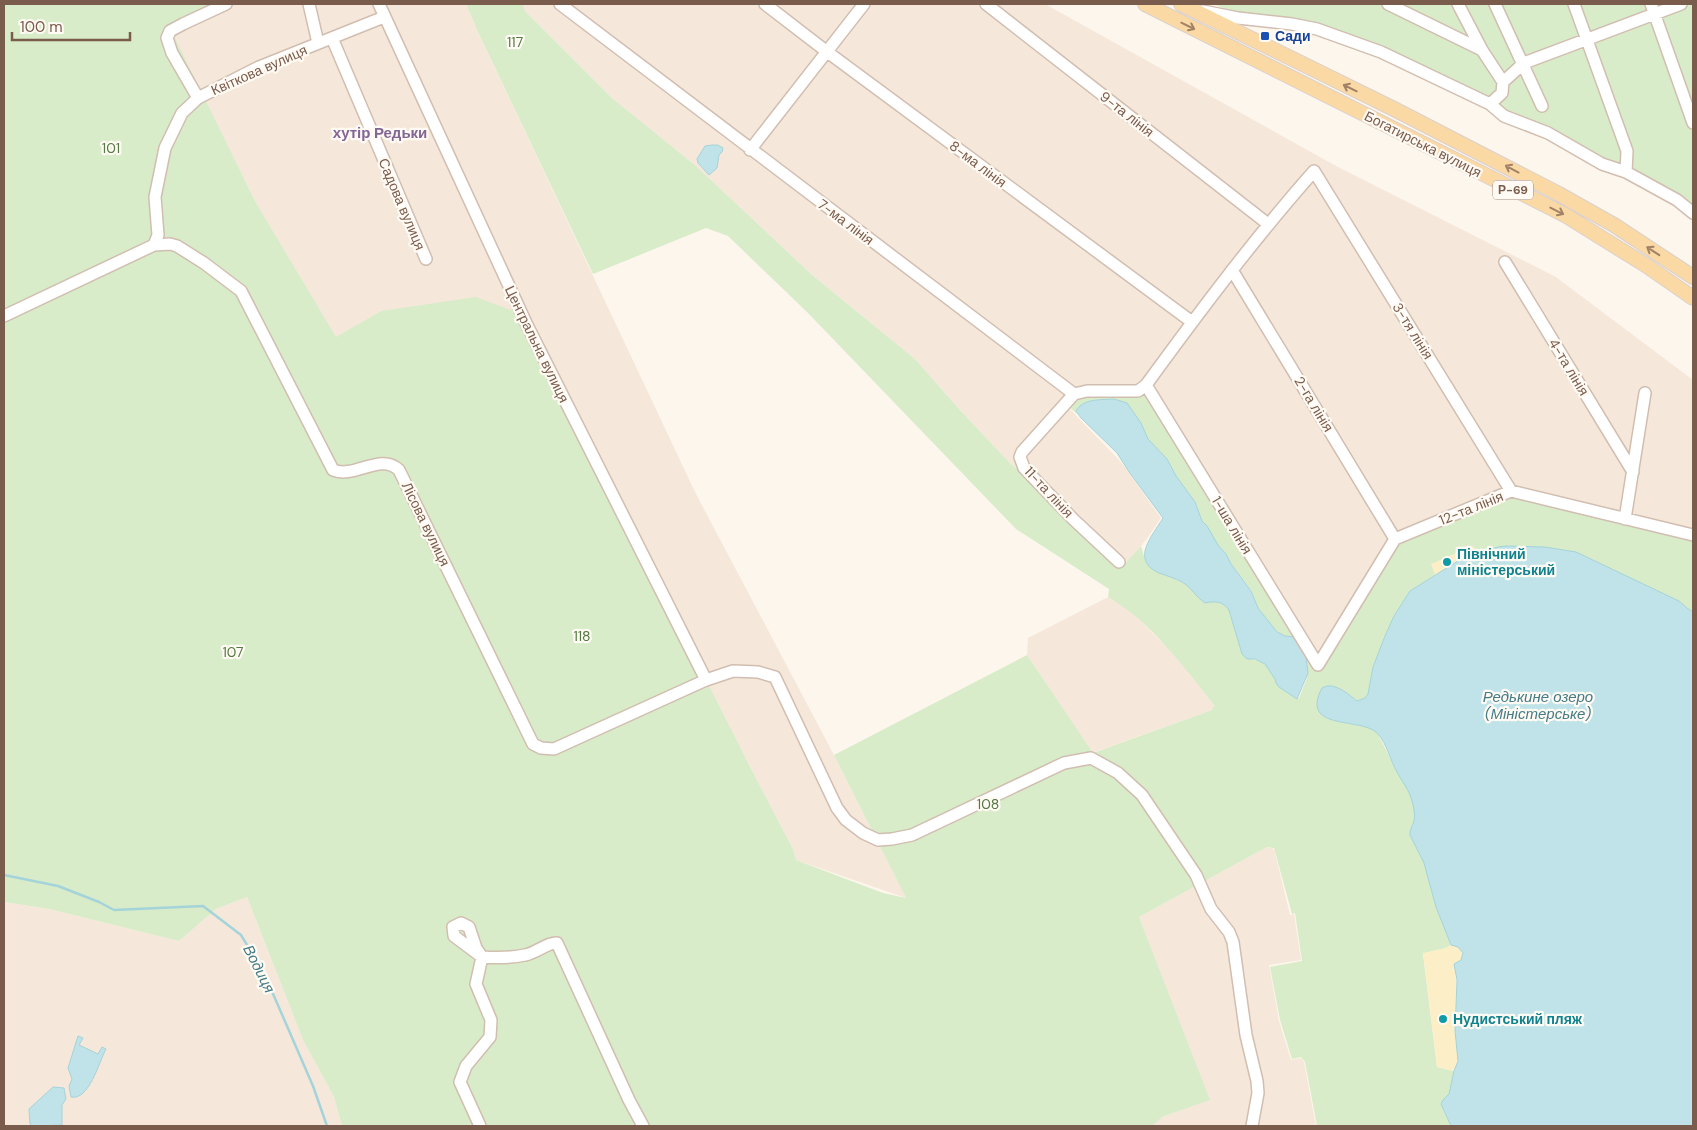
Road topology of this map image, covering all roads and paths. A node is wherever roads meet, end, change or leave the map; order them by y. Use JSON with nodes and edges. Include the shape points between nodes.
{"nodes":[{"id":1,"x":226,"y":4,"type":"edge"},
{"id":2,"x":309,"y":4,"type":"edge"},
{"id":3,"x":379,"y":4,"type":"edge"},
{"id":4,"x":560,"y":4,"type":"edge"},
{"id":5,"x":765,"y":4,"type":"edge"},
{"id":6,"x":864,"y":4,"type":"edge"},
{"id":7,"x":986,"y":4,"type":"edge"},
{"id":8,"x":1145,"y":4,"type":"edge"},
{"id":9,"x":1388,"y":4,"type":"edge"},
{"id":10,"x":1458,"y":4,"type":"edge"},
{"id":11,"x":1495,"y":4,"type":"edge"},
{"id":12,"x":1574,"y":4,"type":"edge"},
{"id":13,"x":1682,"y":4,"type":"edge"},
{"id":14,"x":1186,"y":6,"type":"edge"},
{"id":15,"x":1653,"y":9,"type":"edge"},
{"id":16,"x":384,"y":17,"type":"junction"},
{"id":17,"x":332,"y":38,"type":"junction"},
{"id":18,"x":1586,"y":39,"type":"junction"},
{"id":19,"x":318,"y":43,"type":"junction"},
{"id":20,"x":1482,"y":50,"type":"junction"},
{"id":21,"x":826,"y":51,"type":"junction"},
{"id":22,"x":1524,"y":63,"type":"junction"},
{"id":23,"x":1503,"y":82,"type":"junction"},
{"id":24,"x":198,"y":98,"type":"junction"},
{"id":25,"x":1490,"y":104,"type":"junction"},
{"id":26,"x":1542,"y":106,"type":"dead end"},
{"id":27,"x":1693,"y":123,"type":"edge"},
{"id":28,"x":750,"y":150,"type":"junction"},
{"id":29,"x":1626,"y":172,"type":"junction"},
{"id":30,"x":1693,"y":213,"type":"edge"},
{"id":31,"x":1268,"y":224,"type":"junction"},
{"id":32,"x":154,"y":245,"type":"junction"},
{"id":33,"x":426,"y":259,"type":"dead end"},
{"id":34,"x":1505,"y":262,"type":"dead end"},
{"id":35,"x":1232,"y":270,"type":"junction"},
{"id":36,"x":1693,"y":277,"type":"edge"},
{"id":37,"x":1693,"y":298,"type":"edge"},
{"id":38,"x":4,"y":316,"type":"edge"},
{"id":39,"x":1192,"y":322,"type":"junction"},
{"id":40,"x":1146,"y":385,"type":"junction"},
{"id":41,"x":1645,"y":392,"type":"dead end"},
{"id":42,"x":1074,"y":394,"type":"junction"},
{"id":43,"x":1633,"y":472,"type":"junction"},
{"id":44,"x":1511,"y":491,"type":"junction"},
{"id":45,"x":1625,"y":519,"type":"junction"},
{"id":46,"x":1693,"y":535,"type":"edge"},
{"id":47,"x":1395,"y":539,"type":"junction"},
{"id":48,"x":1120,"y":562,"type":"dead end"},
{"id":49,"x":706,"y":680,"type":"junction"},
{"id":50,"x":480,"y":1126,"type":"edge"},
{"id":51,"x":642,"y":1126,"type":"edge"},
{"id":52,"x":1252,"y":1126,"type":"edge"}],
"edges":[{"from":1,"to":24,"type":"street","via":[[176,27],[167,38]]},
{"from":2,"to":19,"type":"street"},
{"from":3,"to":16,"type":"street","name":"Центральна вулиця"},
{"from":4,"to":28,"type":"street","name":"7-ма лінія"},
{"from":5,"to":21,"type":"street","name":"8-ма лінія"},
{"from":6,"to":21,"type":"street"},
{"from":7,"to":31,"type":"street","name":"9-та лінія"},
{"from":8,"to":37,"type":"main road","name":"Богатирська вулиця","number":"Р-69","one_way":true,"via":[[1565,215]]},
{"from":9,"to":20,"type":"street"},
{"from":10,"to":20,"type":"street"},
{"from":11,"to":22,"type":"street"},
{"from":12,"to":18,"type":"street"},
{"from":13,"to":15,"type":"street"},
{"from":14,"to":25,"type":"street","via":[[1238,18],[1317,29],[1381,52]]},
{"from":36,"to":14,"type":"main road","name":"Богатирська вулиця","number":"Р-69","one_way":true,"via":[[1614,225],[1559,194]]},
{"from":15,"to":18,"type":"street"},
{"from":15,"to":27,"type":"street"},
{"from":16,"to":17,"type":"street","name":"Квіткова вулиця"},
{"from":16,"to":49,"type":"street","name":"Центральна вулиця","via":[[527,325]]},
{"from":17,"to":19,"type":"street","name":"Квіткова вулиця"},
{"from":17,"to":33,"type":"street","name":"Садова вулиця"},
{"from":18,"to":22,"type":"street"},
{"from":18,"to":29,"type":"street","via":[[1627,151]]},
{"from":19,"to":24,"type":"street","name":"Квіткова вулиця","via":[[259,67]]},
{"from":20,"to":23,"type":"street"},
{"from":21,"to":28,"type":"street"},
{"from":21,"to":39,"type":"street","name":"8-ма лінія"},
{"from":22,"to":23,"type":"street"},
{"from":22,"to":26,"type":"street"},
{"from":23,"to":25,"type":"street","via":[[1502,93]]},
{"from":24,"to":32,"type":"street","name":"Квіткова вулиця","via":[[182,113],[165,148],[155,197],[158,235]]},
{"from":25,"to":29,"type":"street","via":[[1504,116],[1548,133],[1602,164]]},
{"from":28,"to":42,"type":"street","name":"7-ма лінія"},
{"from":29,"to":30,"type":"street","via":[[1677,200]]},
{"from":31,"to":35,"type":"street"},
{"from":31,"to":44,"type":"street","name":"3-тя лінія","via":[[1314,171]]},
{"from":32,"to":38,"type":"street"},
{"from":32,"to":49,"type":"street","name":"Лісова вулиця","via":[[177,246],[241,291],[333,470],[344,472],[381,464],[395,466],[399,470],[533,744],[554,749]]},
{"from":34,"to":43,"type":"street","name":"4-та лінія"},
{"from":35,"to":39,"type":"street"},
{"from":35,"to":47,"type":"street","name":"2-га лінія"},
{"from":39,"to":40,"type":"street"},
{"from":40,"to":42,"type":"street","via":[[1138,391]]},
{"from":40,"to":47,"type":"street","name":"1-ша лінія","via":[[1318,665]]},
{"from":41,"to":43,"type":"street"},
{"from":42,"to":48,"type":"street","name":"11-та лінія","via":[[1020,457],[1024,468]]},
{"from":43,"to":45,"type":"street"},
{"from":44,"to":45,"type":"street","name":"12-та лінія"},
{"from":44,"to":47,"type":"street","name":"12-та лінія"},
{"from":45,"to":46,"type":"street","name":"12-та лінія"},
{"from":49,"to":52,"type":"street","via":[[733,671],[758,672],[775,677],[837,808],[846,820],[878,840],[912,835],[1064,763],[1090,758],[1118,773],[1147,802],[1196,875],[1211,909],[1233,942],[1258,1093]]},
{"from":50,"to":51,"type":"street","via":[[460,1082],[466,1066],[490,1037],[491,1020],[476,984],[482,957],[525,955],[558,942]]}]}
